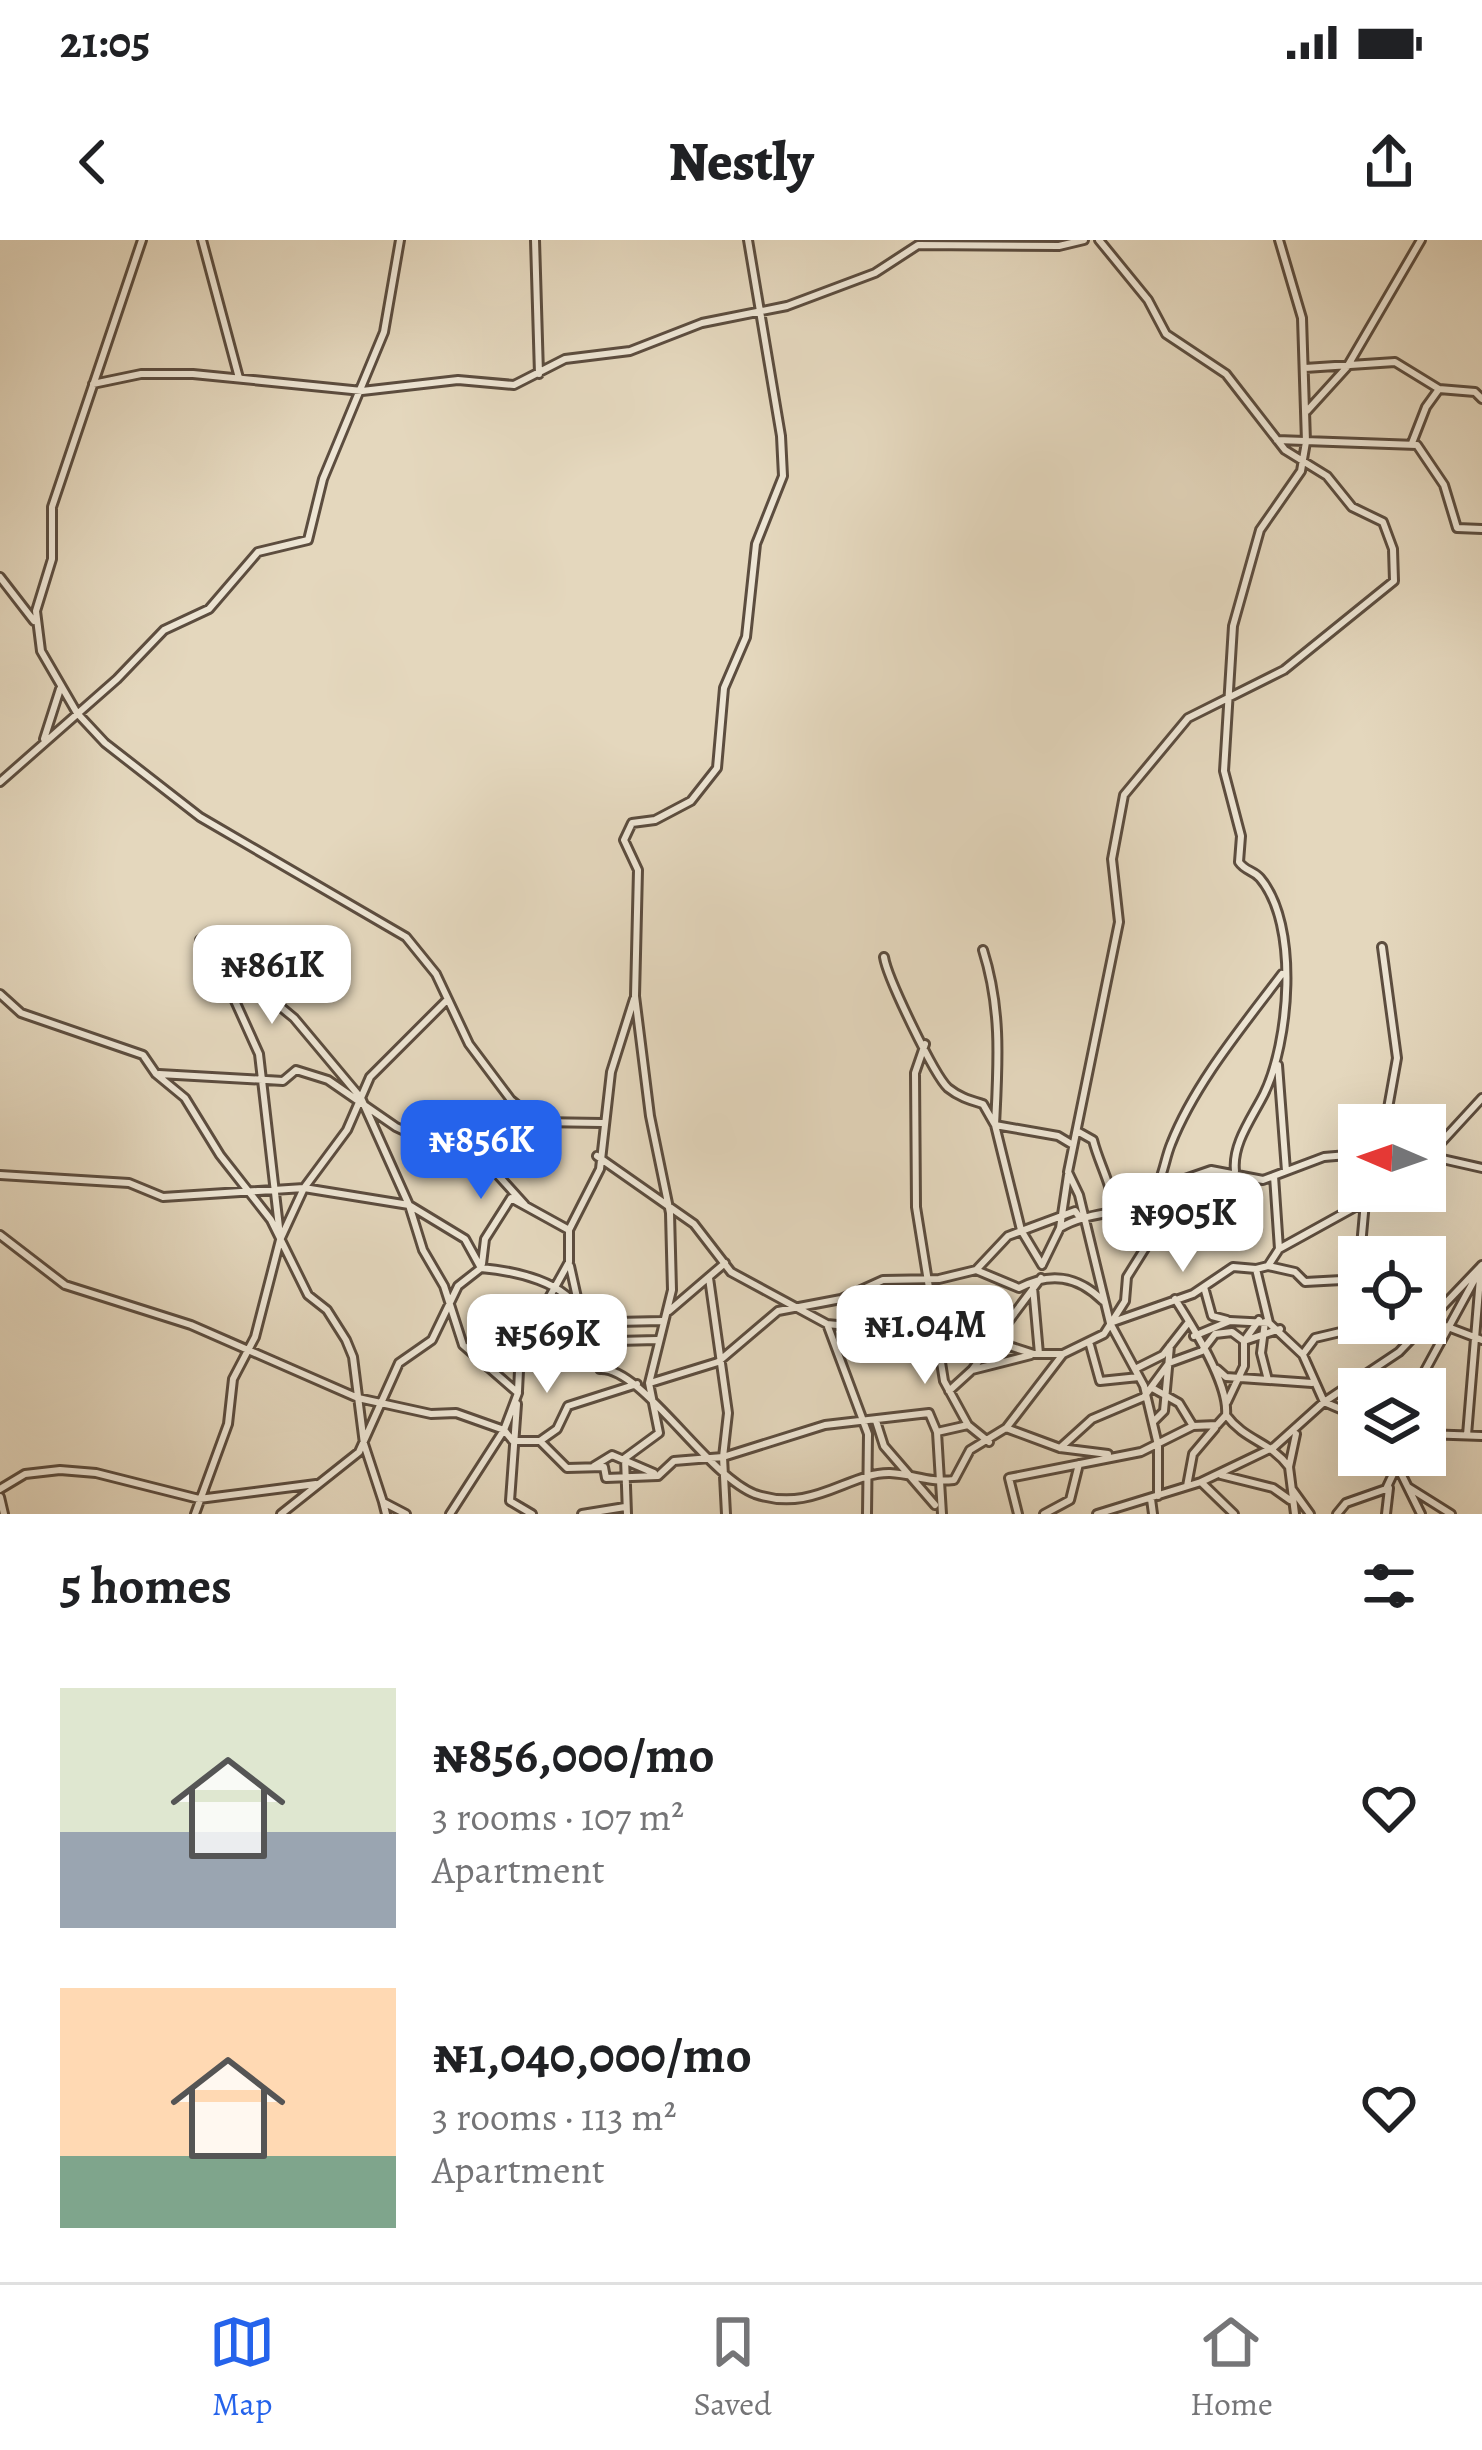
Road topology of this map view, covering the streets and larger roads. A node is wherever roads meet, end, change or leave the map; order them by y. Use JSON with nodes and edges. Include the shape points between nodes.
{"nodes":[{"id":1,"x":142,"y":240,"type":"edge"},
{"id":2,"x":202,"y":240,"type":"edge"},
{"id":3,"x":400,"y":240,"type":"edge"},
{"id":4,"x":535,"y":240,"type":"edge"},
{"id":5,"x":748,"y":240,"type":"edge"},
{"id":6,"x":917,"y":240,"type":"edge"},
{"id":7,"x":1084,"y":240,"type":"edge"},
{"id":8,"x":1099,"y":240,"type":"edge"},
{"id":9,"x":1279,"y":240,"type":"edge"},
{"id":10,"x":1421,"y":240,"type":"edge"},
{"id":11,"x":928,"y":242,"type":"edge"},
{"id":12,"x":762,"y":313,"type":"junction"},
{"id":13,"x":1346,"y":367,"type":"junction"},
{"id":14,"x":1305,"y":368,"type":"junction"},
{"id":15,"x":539,"y":374,"type":"junction"},
{"id":16,"x":239,"y":378,"type":"junction"},
{"id":17,"x":93,"y":385,"type":"junction"},
{"id":18,"x":1439,"y":389,"type":"junction"},
{"id":19,"x":362,"y":391,"type":"junction"},
{"id":20,"x":1482,"y":399,"type":"edge"},
{"id":21,"x":1306,"y":412,"type":"junction"},
{"id":22,"x":1277,"y":440,"type":"junction"},
{"id":23,"x":1306,"y":442,"type":"junction"},
{"id":24,"x":1412,"y":443,"type":"junction"},
{"id":25,"x":1304,"y":464,"type":"junction"},
{"id":26,"x":1482,"y":529,"type":"edge"},
{"id":27,"x":0,"y":578,"type":"edge"},
{"id":28,"x":36,"y":623,"type":"junction"},
{"id":29,"x":60,"y":685,"type":"junction"},
{"id":30,"x":1226,"y":697,"type":"junction"},
{"id":31,"x":77,"y":713,"type":"junction"},
{"id":32,"x":43,"y":741,"type":"junction"},
{"id":33,"x":0,"y":782,"type":"edge"},
{"id":34,"x":200,"y":940,"type":"dead end"},
{"id":35,"x":215,"y":940,"type":"dead end"},
{"id":36,"x":1382,"y":947,"type":"dead end"},
{"id":37,"x":982,"y":950,"type":"dead end"},
{"id":38,"x":216,"y":955,"type":"junction"},
{"id":39,"x":884,"y":957,"type":"dead end"},
{"id":40,"x":1284,"y":971,"type":"junction"},
{"id":41,"x":0,"y":994,"type":"edge"},
{"id":42,"x":635,"y":996,"type":"junction"},
{"id":43,"x":446,"y":1001,"type":"junction"},
{"id":44,"x":925,"y":1044,"type":"junction"},
{"id":45,"x":1278,"y":1061,"type":"junction"},
{"id":46,"x":156,"y":1074,"type":"junction"},
{"id":47,"x":262,"y":1080,"type":"junction"},
{"id":48,"x":361,"y":1098,"type":"junction"},
{"id":49,"x":1482,"y":1098,"type":"edge"},
{"id":50,"x":1388,"y":1104,"type":"edge"},
{"id":51,"x":602,"y":1123,"type":"junction"},
{"id":52,"x":995,"y":1125,"type":"junction"},
{"id":53,"x":1077,"y":1131,"type":"junction"},
{"id":54,"x":1446,"y":1137,"type":"edge"},
{"id":55,"x":1073,"y":1145,"type":"junction"},
{"id":56,"x":1338,"y":1155,"type":"edge"},
{"id":57,"x":598,"y":1156,"type":"junction"},
{"id":58,"x":1446,"y":1161,"type":"edge"},
{"id":59,"x":1482,"y":1168,"type":"edge"},
{"id":60,"x":1234,"y":1171,"type":"junction"},
{"id":61,"x":1286,"y":1171,"type":"junction"},
{"id":62,"x":1068,"y":1172,"type":"junction"},
{"id":63,"x":0,"y":1175,"type":"edge"},
{"id":64,"x":1274,"y":1175,"type":"junction"},
{"id":65,"x":1252,"y":1181,"type":"junction"},
{"id":66,"x":276,"y":1188,"type":"junction"},
{"id":67,"x":304,"y":1188,"type":"junction"},
{"id":68,"x":1157,"y":1188,"type":"junction"},
{"id":69,"x":250,"y":1193,"type":"junction"},
{"id":70,"x":1145,"y":1200,"type":"junction"},
{"id":71,"x":667,"y":1202,"type":"junction"},
{"id":72,"x":409,"y":1205,"type":"junction"},
{"id":73,"x":525,"y":1205,"type":"junction"},
{"id":74,"x":1112,"y":1207,"type":"junction"},
{"id":75,"x":1345,"y":1212,"type":"edge"},
{"id":76,"x":1062,"y":1216,"type":"junction"},
{"id":77,"x":1081,"y":1218,"type":"junction"},
{"id":78,"x":1060,"y":1228,"type":"junction"},
{"id":79,"x":569,"y":1230,"type":"junction"},
{"id":80,"x":1021,"y":1230,"type":"junction"},
{"id":81,"x":0,"y":1234,"type":"edge"},
{"id":82,"x":280,"y":1240,"type":"junction"},
{"id":83,"x":1279,"y":1249,"type":"junction"},
{"id":84,"x":569,"y":1262,"type":"junction"},
{"id":85,"x":725,"y":1262,"type":"junction"},
{"id":86,"x":1482,"y":1264,"type":"edge"},
{"id":87,"x":1042,"y":1265,"type":"junction"},
{"id":88,"x":1268,"y":1266,"type":"junction"},
{"id":89,"x":481,"y":1268,"type":"junction"},
{"id":90,"x":1256,"y":1269,"type":"junction"},
{"id":91,"x":976,"y":1270,"type":"junction"},
{"id":92,"x":1043,"y":1276,"type":"junction"},
{"id":93,"x":709,"y":1278,"type":"junction"},
{"id":94,"x":929,"y":1279,"type":"junction"},
{"id":95,"x":1338,"y":1281,"type":"edge"},
{"id":96,"x":1034,"y":1287,"type":"junction"},
{"id":97,"x":1204,"y":1288,"type":"junction"},
{"id":98,"x":554,"y":1289,"type":"junction"},
{"id":99,"x":1175,"y":1299,"type":"junction"},
{"id":100,"x":1106,"y":1303,"type":"junction"},
{"id":101,"x":1446,"y":1304,"type":"edge"},
{"id":102,"x":448,"y":1307,"type":"junction"},
{"id":103,"x":794,"y":1310,"type":"junction"},
{"id":104,"x":580,"y":1311,"type":"junction"},
{"id":105,"x":664,"y":1317,"type":"junction"},
{"id":106,"x":1231,"y":1321,"type":"junction"},
{"id":107,"x":1264,"y":1322,"type":"junction"},
{"id":108,"x":1110,"y":1323,"type":"junction"},
{"id":109,"x":1188,"y":1323,"type":"junction"},
{"id":110,"x":826,"y":1324,"type":"junction"},
{"id":111,"x":1446,"y":1327,"type":"edge"},
{"id":112,"x":1450,"y":1328,"type":"junction"},
{"id":113,"x":1280,"y":1329,"type":"junction"},
{"id":114,"x":1338,"y":1332,"type":"edge"},
{"id":115,"x":936,"y":1335,"type":"junction"},
{"id":116,"x":1194,"y":1336,"type":"junction"},
{"id":117,"x":1261,"y":1336,"type":"junction"},
{"id":118,"x":1479,"y":1339,"type":"edge"},
{"id":119,"x":657,"y":1340,"type":"junction"},
{"id":120,"x":990,"y":1340,"type":"junction"},
{"id":121,"x":1244,"y":1341,"type":"junction"},
{"id":122,"x":1407,"y":1344,"type":"edge"},
{"id":123,"x":1090,"y":1345,"type":"junction"},
{"id":124,"x":1170,"y":1346,"type":"junction"},
{"id":125,"x":245,"y":1349,"type":"junction"},
{"id":126,"x":1202,"y":1351,"type":"junction"},
{"id":127,"x":1036,"y":1354,"type":"junction"},
{"id":128,"x":1064,"y":1354,"type":"junction"},
{"id":129,"x":1303,"y":1355,"type":"junction"},
{"id":130,"x":718,"y":1363,"type":"junction"},
{"id":131,"x":1169,"y":1363,"type":"junction"},
{"id":132,"x":1212,"y":1364,"type":"junction"},
{"id":133,"x":1136,"y":1368,"type":"junction"},
{"id":134,"x":1424,"y":1368,"type":"edge"},
{"id":135,"x":972,"y":1370,"type":"junction"},
{"id":136,"x":1239,"y":1376,"type":"junction"},
{"id":137,"x":1140,"y":1378,"type":"junction"},
{"id":138,"x":1268,"y":1380,"type":"junction"},
{"id":139,"x":649,"y":1383,"type":"junction"},
{"id":140,"x":1312,"y":1383,"type":"junction"},
{"id":141,"x":637,"y":1384,"type":"junction"},
{"id":142,"x":1153,"y":1388,"type":"junction"},
{"id":143,"x":949,"y":1391,"type":"junction"},
{"id":144,"x":518,"y":1393,"type":"junction"},
{"id":145,"x":1164,"y":1394,"type":"junction"},
{"id":146,"x":1144,"y":1397,"type":"junction"},
{"id":147,"x":358,"y":1398,"type":"junction"},
{"id":148,"x":649,"y":1400,"type":"junction"},
{"id":149,"x":1227,"y":1402,"type":"junction"},
{"id":150,"x":1324,"y":1402,"type":"junction"},
{"id":151,"x":384,"y":1405,"type":"junction"},
{"id":152,"x":1338,"y":1408,"type":"edge"},
{"id":153,"x":1226,"y":1415,"type":"junction"},
{"id":154,"x":876,"y":1421,"type":"junction"},
{"id":155,"x":865,"y":1422,"type":"junction"},
{"id":156,"x":1153,"y":1422,"type":"junction"},
{"id":157,"x":968,"y":1425,"type":"junction"},
{"id":158,"x":1216,"y":1425,"type":"junction"},
{"id":159,"x":1193,"y":1426,"type":"junction"},
{"id":160,"x":1006,"y":1428,"type":"junction"},
{"id":161,"x":504,"y":1430,"type":"junction"},
{"id":162,"x":1297,"y":1430,"type":"junction"},
{"id":163,"x":937,"y":1432,"type":"junction"},
{"id":164,"x":1446,"y":1435,"type":"edge"},
{"id":165,"x":1467,"y":1435,"type":"junction"},
{"id":166,"x":1482,"y":1436,"type":"edge"},
{"id":167,"x":513,"y":1441,"type":"junction"},
{"id":168,"x":540,"y":1441,"type":"junction"},
{"id":169,"x":364,"y":1442,"type":"junction"},
{"id":170,"x":989,"y":1442,"type":"junction"},
{"id":171,"x":1158,"y":1445,"type":"junction"},
{"id":172,"x":1274,"y":1447,"type":"junction"},
{"id":173,"x":1060,"y":1448,"type":"junction"},
{"id":174,"x":1108,"y":1454,"type":"junction"},
{"id":175,"x":723,"y":1457,"type":"junction"},
{"id":176,"x":625,"y":1458,"type":"junction"},
{"id":177,"x":709,"y":1458,"type":"junction"},
{"id":178,"x":1078,"y":1464,"type":"junction"},
{"id":179,"x":593,"y":1466,"type":"junction"},
{"id":180,"x":1289,"y":1467,"type":"junction"},
{"id":181,"x":658,"y":1475,"type":"junction"},
{"id":182,"x":724,"y":1476,"type":"junction"},
{"id":183,"x":1214,"y":1476,"type":"junction"},
{"id":184,"x":1392,"y":1476,"type":"edge"},
{"id":185,"x":1402,"y":1476,"type":"edge"},
{"id":186,"x":910,"y":1477,"type":"junction"},
{"id":187,"x":626,"y":1479,"type":"junction"},
{"id":188,"x":863,"y":1481,"type":"junction"},
{"id":189,"x":936,"y":1482,"type":"junction"},
{"id":190,"x":1201,"y":1482,"type":"junction"},
{"id":191,"x":320,"y":1484,"type":"junction"},
{"id":192,"x":1389,"y":1484,"type":"junction"},
{"id":193,"x":1187,"y":1486,"type":"junction"},
{"id":194,"x":1291,"y":1487,"type":"junction"},
{"id":195,"x":1408,"y":1487,"type":"junction"},
{"id":196,"x":0,"y":1493,"type":"edge"},
{"id":197,"x":1154,"y":1497,"type":"junction"},
{"id":198,"x":199,"y":1498,"type":"junction"},
{"id":199,"x":1290,"y":1499,"type":"junction"},
{"id":200,"x":383,"y":1502,"type":"junction"},
{"id":201,"x":626,"y":1510,"type":"edge"},
{"id":202,"x":939,"y":1512,"type":"edge"},
{"id":203,"x":4,"y":1514,"type":"edge"},
{"id":204,"x":195,"y":1514,"type":"edge"},
{"id":205,"x":281,"y":1514,"type":"edge"},
{"id":206,"x":386,"y":1514,"type":"edge"},
{"id":207,"x":406,"y":1514,"type":"edge"},
{"id":208,"x":450,"y":1514,"type":"edge"},
{"id":209,"x":532,"y":1514,"type":"edge"},
{"id":210,"x":582,"y":1514,"type":"edge"},
{"id":211,"x":726,"y":1514,"type":"edge"},
{"id":212,"x":867,"y":1514,"type":"edge"},
{"id":213,"x":1018,"y":1514,"type":"edge"},
{"id":214,"x":1043,"y":1514,"type":"edge"},
{"id":215,"x":1097,"y":1514,"type":"edge"},
{"id":216,"x":1154,"y":1514,"type":"edge"},
{"id":217,"x":1234,"y":1514,"type":"edge"},
{"id":218,"x":1294,"y":1514,"type":"edge"},
{"id":219,"x":1310,"y":1514,"type":"edge"},
{"id":220,"x":1337,"y":1514,"type":"edge"},
{"id":221,"x":1386,"y":1514,"type":"edge"},
{"id":222,"x":1421,"y":1514,"type":"edge"},
{"id":223,"x":1451,"y":1514,"type":"edge"}],
"edges":[{"from":1,"to":17,"type":"street"},
{"from":2,"to":16,"type":"street"},
{"from":3,"to":19,"type":"street","via":[[384,332]]},
{"from":4,"to":15,"type":"street"},
{"from":5,"to":12,"type":"street"},
{"from":6,"to":11,"type":"street"},
{"from":7,"to":11,"type":"street"},
{"from":8,"to":22,"type":"street","via":[[1166,334],[1226,374]]},
{"from":9,"to":14,"type":"street","via":[[1302,318]]},
{"from":10,"to":13,"type":"street"},
{"from":11,"to":12,"type":"street","via":[[875,272]]},
{"from":12,"to":15,"type":"street","via":[[702,323],[630,351],[566,359]]},
{"from":12,"to":42,"type":"street","via":[[783,476],[756,544],[746,637],[724,688],[718,768],[691,801],[625,831],[638,870]]},
{"from":13,"to":14,"type":"street"},
{"from":13,"to":18,"type":"street","via":[[1395,362]]},
{"from":13,"to":21,"type":"street"},
{"from":14,"to":21,"type":"street"},
{"from":15,"to":19,"type":"street","via":[[514,386],[458,380]]},
{"from":16,"to":17,"type":"street","via":[[141,374]]},
{"from":16,"to":19,"type":"street"},
{"from":17,"to":28,"type":"street","via":[[52,506],[52,559]]},
{"from":18,"to":20,"type":"street"},
{"from":18,"to":24,"type":"street"},
{"from":19,"to":31,"type":"street","via":[[322,479],[306,544],[258,552],[209,609],[164,629]]},
{"from":21,"to":23,"type":"street"},
{"from":22,"to":23,"type":"street"},
{"from":22,"to":25,"type":"street"},
{"from":23,"to":24,"type":"street"},
{"from":23,"to":25,"type":"street"},
{"from":24,"to":26,"type":"street","via":[[1434,466],[1457,527]]},
{"from":25,"to":30,"type":"street","via":[[1260,530],[1233,626]]},
{"from":25,"to":30,"type":"street","via":[[1327,476],[1352,507],[1383,522],[1394,581],[1284,670]]},
{"from":27,"to":28,"type":"street"},
{"from":28,"to":29,"type":"street"},
{"from":29,"to":31,"type":"street"},
{"from":29,"to":32,"type":"street"},
{"from":30,"to":40,"type":"street","via":[[1226,791],[1241,836],[1239,862],[1263,882]]},
{"from":30,"to":53,"type":"street","via":[[1188,718],[1124,795],[1112,859],[1119,922]]},
{"from":31,"to":32,"type":"street"},
{"from":31,"to":43,"type":"street","via":[[200,817],[406,937]]},
{"from":32,"to":33,"type":"street"},
{"from":34,"to":38,"type":"street"},
{"from":35,"to":38,"type":"street"},
{"from":36,"to":50,"type":"street","via":[[1397,1058]]},
{"from":37,"to":52,"type":"street","via":[[1003,1060]]},
{"from":38,"to":47,"type":"street","via":[[253,1035]]},
{"from":38,"to":48,"type":"street","via":[[294,1018]]},
{"from":39,"to":44,"type":"street","via":[[900,1007]]},
{"from":40,"to":45,"type":"street"},
{"from":40,"to":68,"type":"street","via":[[1173,1137]]},
{"from":41,"to":46,"type":"street","via":[[21,1013],[143,1055]]},
{"from":42,"to":51,"type":"street"},
{"from":42,"to":71,"type":"street"},
{"from":43,"to":48,"type":"street","via":[[370,1077]]},
{"from":43,"to":51,"type":"street","via":[[487,1071],[538,1122]]},
{"from":44,"to":52,"type":"street","via":[[947,1087],[983,1104]]},
{"from":44,"to":94,"type":"street","via":[[915,1073],[916,1207]]},
{"from":45,"to":60,"type":"street"},
{"from":45,"to":61,"type":"street"},
{"from":46,"to":47,"type":"street"},
{"from":46,"to":69,"type":"street","via":[[185,1098]]},
{"from":47,"to":48,"type":"street","via":[[283,1081],[296,1070]]},
{"from":47,"to":66,"type":"street"},
{"from":48,"to":67,"type":"street"},
{"from":48,"to":72,"type":"street"},
{"from":48,"to":73,"type":"street","via":[[397,1126],[497,1174]]},
{"from":49,"to":54,"type":"street"},
{"from":51,"to":57,"type":"street"},
{"from":52,"to":55,"type":"street"},
{"from":52,"to":80,"type":"street"},
{"from":53,"to":55,"type":"street"},
{"from":53,"to":74,"type":"street","via":[[1093,1140]]},
{"from":55,"to":62,"type":"street"},
{"from":56,"to":61,"type":"street"},
{"from":57,"to":71,"type":"street"},
{"from":57,"to":79,"type":"street","via":[[590,1195]]},
{"from":58,"to":59,"type":"street"},
{"from":60,"to":65,"type":"street"},
{"from":60,"to":68,"type":"street","via":[[1201,1172]]},
{"from":61,"to":64,"type":"street"},
{"from":62,"to":76,"type":"street"},
{"from":62,"to":77,"type":"street"},
{"from":63,"to":69,"type":"street","via":[[129,1183],[163,1197]]},
{"from":64,"to":65,"type":"street"},
{"from":64,"to":83,"type":"street"},
{"from":65,"to":70,"type":"street","via":[[1214,1199],[1214,1222],[1205,1229],[1192,1210],[1167,1213]]},
{"from":66,"to":67,"type":"street"},
{"from":66,"to":69,"type":"street"},
{"from":66,"to":82,"type":"street"},
{"from":67,"to":72,"type":"street"},
{"from":67,"to":82,"type":"street"},
{"from":68,"to":70,"type":"street"},
{"from":69,"to":82,"type":"street"},
{"from":70,"to":74,"type":"street"},
{"from":70,"to":108,"type":"street","via":[[1147,1245]]},
{"from":71,"to":85,"type":"street"},
{"from":71,"to":105,"type":"street","via":[[672,1276]]},
{"from":72,"to":89,"type":"street","via":[[465,1240]]},
{"from":72,"to":102,"type":"street"},
{"from":73,"to":79,"type":"street"},
{"from":73,"to":89,"type":"street","via":[[512,1198],[503,1204]]},
{"from":74,"to":77,"type":"street"},
{"from":75,"to":83,"type":"street"},
{"from":76,"to":77,"type":"street","via":[[1075,1211]]},
{"from":76,"to":78,"type":"street"},
{"from":76,"to":80,"type":"street"},
{"from":77,"to":78,"type":"street"},
{"from":77,"to":100,"type":"street"},
{"from":78,"to":87,"type":"street"},
{"from":79,"to":84,"type":"street"},
{"from":80,"to":87,"type":"street"},
{"from":80,"to":91,"type":"street"},
{"from":81,"to":125,"type":"street","via":[[64,1285]]},
{"from":82,"to":125,"type":"street","via":[[266,1308]]},
{"from":82,"to":147,"type":"street","via":[[308,1295],[346,1340]]},
{"from":83,"to":88,"type":"street"},
{"from":84,"to":98,"type":"street"},
{"from":84,"to":104,"type":"street"},
{"from":85,"to":93,"type":"street"},
{"from":85,"to":103,"type":"street"},
{"from":86,"to":101,"type":"street"},
{"from":86,"to":112,"type":"street"},
{"from":86,"to":118,"type":"street"},
{"from":87,"to":92,"type":"street"},
{"from":88,"to":90,"type":"street"},
{"from":88,"to":95,"type":"street","via":[[1311,1284]]},
{"from":89,"to":98,"type":"street"},
{"from":89,"to":102,"type":"street"},
{"from":90,"to":97,"type":"street","via":[[1233,1267]]},
{"from":90,"to":107,"type":"street"},
{"from":91,"to":92,"type":"street","via":[[1018,1288]]},
{"from":91,"to":94,"type":"street"},
{"from":92,"to":96,"type":"street"},
{"from":92,"to":100,"type":"street","via":[[1085,1285]]},
{"from":93,"to":105,"type":"street"},
{"from":93,"to":130,"type":"street"},
{"from":94,"to":103,"type":"street","via":[[883,1280]]},
{"from":94,"to":115,"type":"street"},
{"from":96,"to":120,"type":"street"},
{"from":96,"to":127,"type":"street"},
{"from":97,"to":99,"type":"street"},
{"from":97,"to":106,"type":"street","via":[[1212,1316]]},
{"from":98,"to":104,"type":"street"},
{"from":98,"to":144,"type":"street","via":[[520,1350]]},
{"from":99,"to":108,"type":"street"},
{"from":99,"to":109,"type":"street"},
{"from":100,"to":108,"type":"street"},
{"from":102,"to":144,"type":"street","via":[[464,1345]]},
{"from":102,"to":151,"type":"street","via":[[432,1340],[399,1363]]},
{"from":103,"to":110,"type":"street"},
{"from":103,"to":130,"type":"street","via":[[778,1311]]},
{"from":104,"to":141,"type":"street","via":[[600,1369],[626,1373]]},
{"from":105,"to":119,"type":"street"},
{"from":105,"to":119,"type":"street","via":[[615,1322],[616,1341]]},
{"from":106,"to":107,"type":"street"},
{"from":106,"to":116,"type":"street"},
{"from":107,"to":113,"type":"street"},
{"from":107,"to":117,"type":"street"},
{"from":107,"to":121,"type":"street"},
{"from":108,"to":123,"type":"street"},
{"from":108,"to":133,"type":"street"},
{"from":109,"to":116,"type":"street"},
{"from":109,"to":124,"type":"street"},
{"from":110,"to":115,"type":"street"},
{"from":110,"to":155,"type":"street"},
{"from":111,"to":112,"type":"street"},
{"from":112,"to":118,"type":"street"},
{"from":112,"to":134,"type":"street"},
{"from":113,"to":117,"type":"street"},
{"from":113,"to":129,"type":"street"},
{"from":114,"to":129,"type":"street","via":[[1315,1338]]},
{"from":115,"to":120,"type":"street"},
{"from":115,"to":143,"type":"street"},
{"from":116,"to":126,"type":"street"},
{"from":117,"to":121,"type":"street"},
{"from":117,"to":138,"type":"street"},
{"from":118,"to":165,"type":"street"},
{"from":119,"to":139,"type":"street"},
{"from":120,"to":127,"type":"street"},
{"from":120,"to":135,"type":"street"},
{"from":121,"to":126,"type":"street","via":[[1215,1334]]},
{"from":121,"to":136,"type":"street"},
{"from":122,"to":150,"type":"street"},
{"from":123,"to":128,"type":"street"},
{"from":123,"to":137,"type":"street","via":[[1100,1381]]},
{"from":124,"to":131,"type":"street"},
{"from":124,"to":133,"type":"street"},
{"from":125,"to":147,"type":"street"},
{"from":125,"to":198,"type":"street"},
{"from":126,"to":131,"type":"street"},
{"from":126,"to":132,"type":"street"},
{"from":127,"to":128,"type":"street"},
{"from":127,"to":135,"type":"street"},
{"from":128,"to":160,"type":"street"},
{"from":129,"to":140,"type":"street"},
{"from":130,"to":139,"type":"street"},
{"from":130,"to":175,"type":"street","via":[[728,1413]]},
{"from":131,"to":142,"type":"street"},
{"from":131,"to":145,"type":"street"},
{"from":132,"to":136,"type":"street","via":[[1226,1377]]},
{"from":132,"to":149,"type":"street"},
{"from":133,"to":137,"type":"street"},
{"from":135,"to":143,"type":"street"},
{"from":136,"to":138,"type":"street"},
{"from":136,"to":149,"type":"street"},
{"from":137,"to":142,"type":"street"},
{"from":137,"to":146,"type":"street"},
{"from":138,"to":140,"type":"street"},
{"from":139,"to":141,"type":"street"},
{"from":139,"to":148,"type":"street"},
{"from":140,"to":150,"type":"street"},
{"from":141,"to":148,"type":"street"},
{"from":141,"to":168,"type":"street","via":[[568,1406],[557,1430]]},
{"from":142,"to":145,"type":"street"},
{"from":142,"to":146,"type":"street"},
{"from":143,"to":157,"type":"street"},
{"from":144,"to":161,"type":"street"},
{"from":144,"to":167,"type":"street"},
{"from":145,"to":156,"type":"street","via":[[1165,1411]]},
{"from":145,"to":159,"type":"street"},
{"from":146,"to":156,"type":"street"},
{"from":146,"to":173,"type":"street","via":[[1092,1419]]},
{"from":147,"to":151,"type":"street"},
{"from":147,"to":169,"type":"street"},
{"from":148,"to":176,"type":"street","via":[[659,1433]]},
{"from":148,"to":177,"type":"street"},
{"from":149,"to":153,"type":"street"},
{"from":150,"to":152,"type":"street"},
{"from":150,"to":162,"type":"street"},
{"from":151,"to":161,"type":"street","via":[[456,1413]]},
{"from":151,"to":169,"type":"street"},
{"from":153,"to":158,"type":"street"},
{"from":153,"to":172,"type":"street","via":[[1247,1439]]},
{"from":154,"to":155,"type":"street"},
{"from":154,"to":163,"type":"street","via":[[929,1413]]},
{"from":154,"to":186,"type":"street","via":[[884,1446]]},
{"from":155,"to":175,"type":"street","via":[[825,1425]]},
{"from":155,"to":188,"type":"street","via":[[870,1462]]},
{"from":156,"to":171,"type":"street"},
{"from":157,"to":163,"type":"street"},
{"from":157,"to":170,"type":"street"},
{"from":158,"to":159,"type":"street"},
{"from":158,"to":193,"type":"street","via":[[1193,1454]]},
{"from":159,"to":171,"type":"street"},
{"from":160,"to":170,"type":"street"},
{"from":160,"to":173,"type":"street"},
{"from":161,"to":167,"type":"street"},
{"from":161,"to":208,"type":"street"},
{"from":162,"to":172,"type":"street"},
{"from":162,"to":180,"type":"street"},
{"from":163,"to":189,"type":"street"},
{"from":164,"to":165,"type":"street"},
{"from":165,"to":166,"type":"street"},
{"from":167,"to":168,"type":"street"},
{"from":167,"to":209,"type":"street","via":[[510,1501]]},
{"from":168,"to":179,"type":"street","via":[[567,1468]]},
{"from":169,"to":191,"type":"street"},
{"from":169,"to":200,"type":"street"},
{"from":170,"to":189,"type":"street","via":[[970,1450],[954,1480]]},
{"from":171,"to":174,"type":"street"},
{"from":171,"to":197,"type":"street"},
{"from":172,"to":180,"type":"street"},
{"from":172,"to":183,"type":"street"},
{"from":173,"to":174,"type":"street"},
{"from":174,"to":178,"type":"street"},
{"from":175,"to":177,"type":"street"},
{"from":175,"to":182,"type":"street"},
{"from":176,"to":179,"type":"street","via":[[612,1455]]},
{"from":176,"to":181,"type":"street"},
{"from":176,"to":187,"type":"street"},
{"from":177,"to":181,"type":"street","via":[[674,1461]]},
{"from":177,"to":182,"type":"street"},
{"from":178,"to":213,"type":"street","via":[[1009,1478]]},
{"from":178,"to":214,"type":"street","via":[[1070,1500]]},
{"from":179,"to":187,"type":"street","via":[[604,1467],[606,1478]]},
{"from":180,"to":194,"type":"street"},
{"from":181,"to":187,"type":"street"},
{"from":182,"to":188,"type":"street","via":[[764,1496],[818,1497]]},
{"from":182,"to":211,"type":"street"},
{"from":183,"to":190,"type":"street"},
{"from":183,"to":199,"type":"street"},
{"from":184,"to":192,"type":"street"},
{"from":185,"to":195,"type":"street"},
{"from":186,"to":188,"type":"street","via":[[884,1473]]},
{"from":186,"to":189,"type":"street"},
{"from":186,"to":202,"type":"street"},
{"from":187,"to":201,"type":"street"},
{"from":188,"to":212,"type":"street"},
{"from":189,"to":202,"type":"street"},
{"from":190,"to":193,"type":"street"},
{"from":190,"to":217,"type":"street"},
{"from":191,"to":198,"type":"street"},
{"from":191,"to":205,"type":"street"},
{"from":192,"to":220,"type":"street"},
{"from":192,"to":221,"type":"street"},
{"from":193,"to":197,"type":"street"},
{"from":194,"to":199,"type":"street"},
{"from":194,"to":219,"type":"street"},
{"from":195,"to":222,"type":"street"},
{"from":195,"to":223,"type":"street"},
{"from":196,"to":198,"type":"street","via":[[25,1474],[60,1470]]},
{"from":196,"to":203,"type":"street"},
{"from":197,"to":215,"type":"street"},
{"from":197,"to":216,"type":"street"},
{"from":198,"to":204,"type":"street"},
{"from":199,"to":218,"type":"street"},
{"from":200,"to":206,"type":"street"},
{"from":200,"to":207,"type":"street"},
{"from":201,"to":210,"type":"street"}]}
